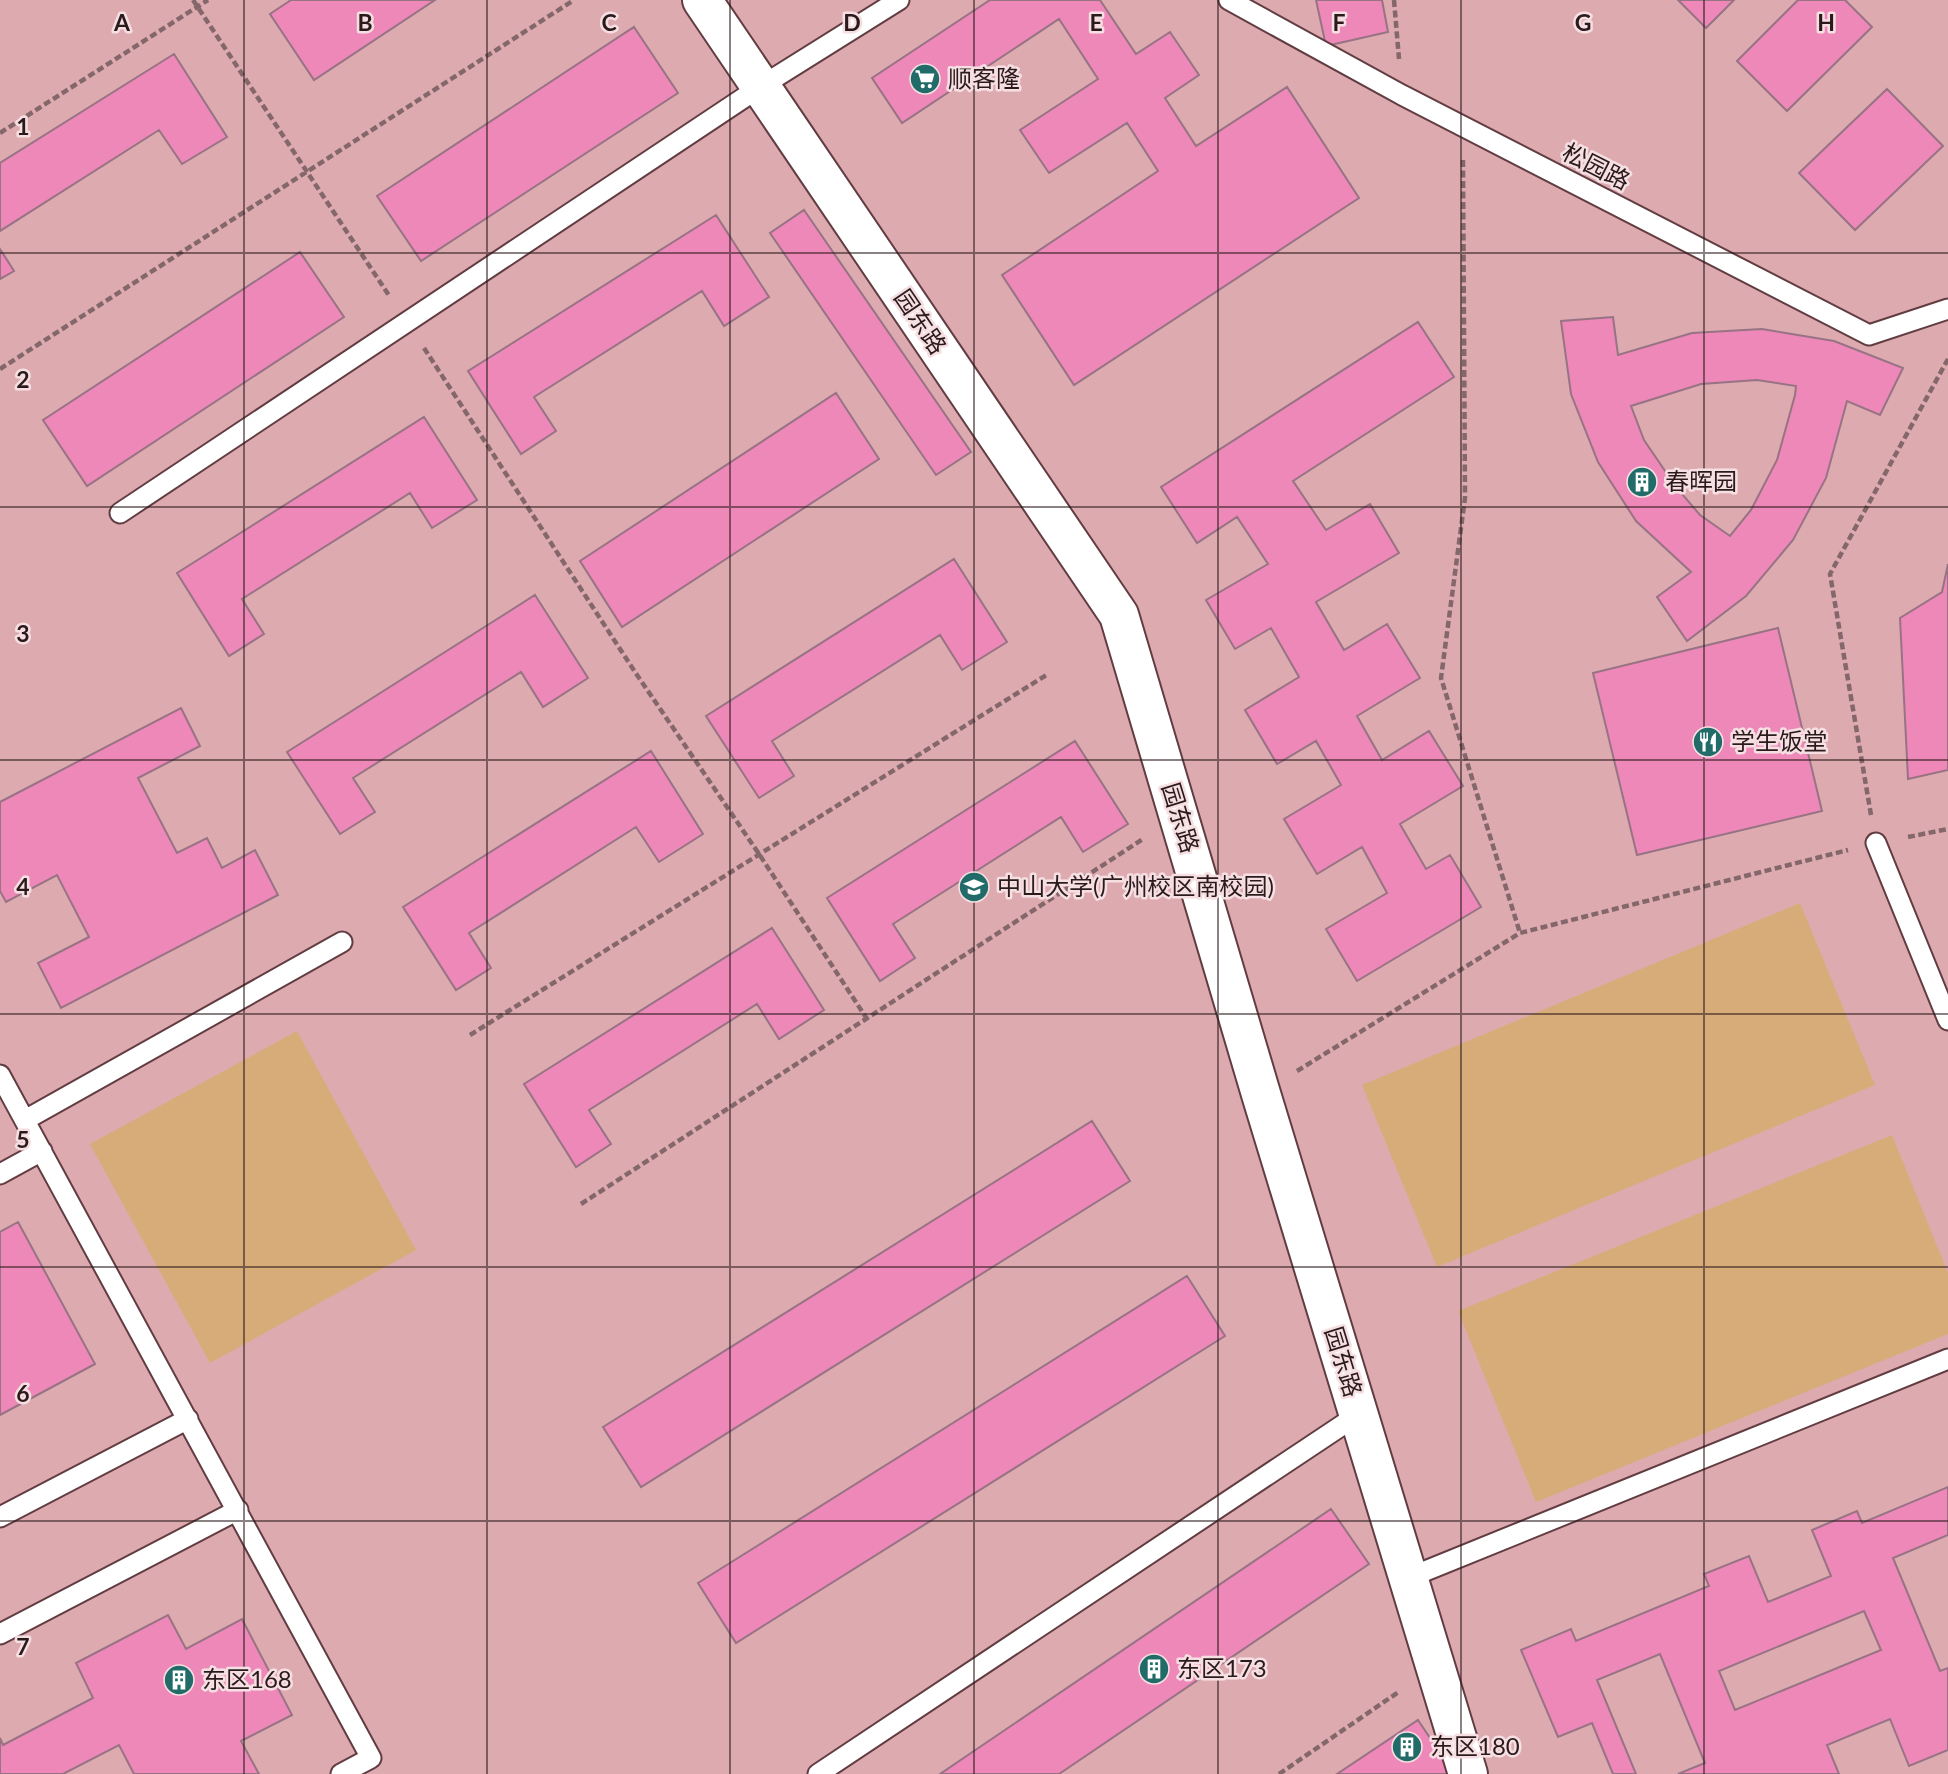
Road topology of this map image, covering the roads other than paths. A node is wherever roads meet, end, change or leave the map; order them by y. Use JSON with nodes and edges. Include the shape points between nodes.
{"nodes":[{"id":1,"x":702,"y":0,"type":"edge"},
{"id":2,"x":899,"y":0,"type":"edge"},
{"id":3,"x":1229,"y":0,"type":"edge"},
{"id":4,"x":760,"y":87,"type":"junction"},
{"id":5,"x":1948,"y":309,"type":"edge"},
{"id":6,"x":120,"y":513,"type":"dead end"},
{"id":7,"x":1876,"y":843,"type":"road end"},
{"id":8,"x":342,"y":942,"type":"dead end"},
{"id":9,"x":1948,"y":1020,"type":"edge"},
{"id":10,"x":0,"y":1075,"type":"edge"},
{"id":11,"x":25,"y":1120,"type":"junction"},
{"id":12,"x":42,"y":1151,"type":"junction"},
{"id":13,"x":0,"y":1174,"type":"edge"},
{"id":14,"x":1948,"y":1359,"type":"edge"},
{"id":15,"x":1359,"y":1414,"type":"junction"},
{"id":16,"x":188,"y":1419,"type":"junction"},
{"id":17,"x":237,"y":1510,"type":"junction"},
{"id":18,"x":0,"y":1517,"type":"edge"},
{"id":19,"x":1408,"y":1578,"type":"junction"},
{"id":20,"x":0,"y":1634,"type":"edge"},
{"id":21,"x":377,"y":1766,"type":"edge"},
{"id":22,"x":341,"y":1774,"type":"edge"},
{"id":23,"x":818,"y":1774,"type":"edge"},
{"id":24,"x":1468,"y":1774,"type":"edge"}],
"edges":[{"from":1,"to":4,"type":"street","name":"园东路"},
{"from":2,"to":4,"type":"lane"},
{"from":3,"to":5,"type":"lane","name":"松园路","via":[[1402,95],[1869,335]]},
{"from":4,"to":6,"type":"lane"},
{"from":4,"to":15,"type":"street","name":"园东路","via":[[1119,614]]},
{"from":7,"to":9,"type":"lane"},
{"from":8,"to":11,"type":"lane"},
{"from":10,"to":11,"type":"lane"},
{"from":11,"to":12,"type":"lane"},
{"from":12,"to":13,"type":"lane"},
{"from":12,"to":16,"type":"lane"},
{"from":14,"to":19,"type":"lane"},
{"from":15,"to":19,"type":"street","name":"园东路"},
{"from":15,"to":23,"type":"lane"},
{"from":16,"to":17,"type":"lane"},
{"from":16,"to":18,"type":"lane"},
{"from":17,"to":20,"type":"lane"},
{"from":17,"to":21,"type":"lane"},
{"from":19,"to":24,"type":"street","name":"园东路"},
{"from":21,"to":22,"type":"lane"}]}
